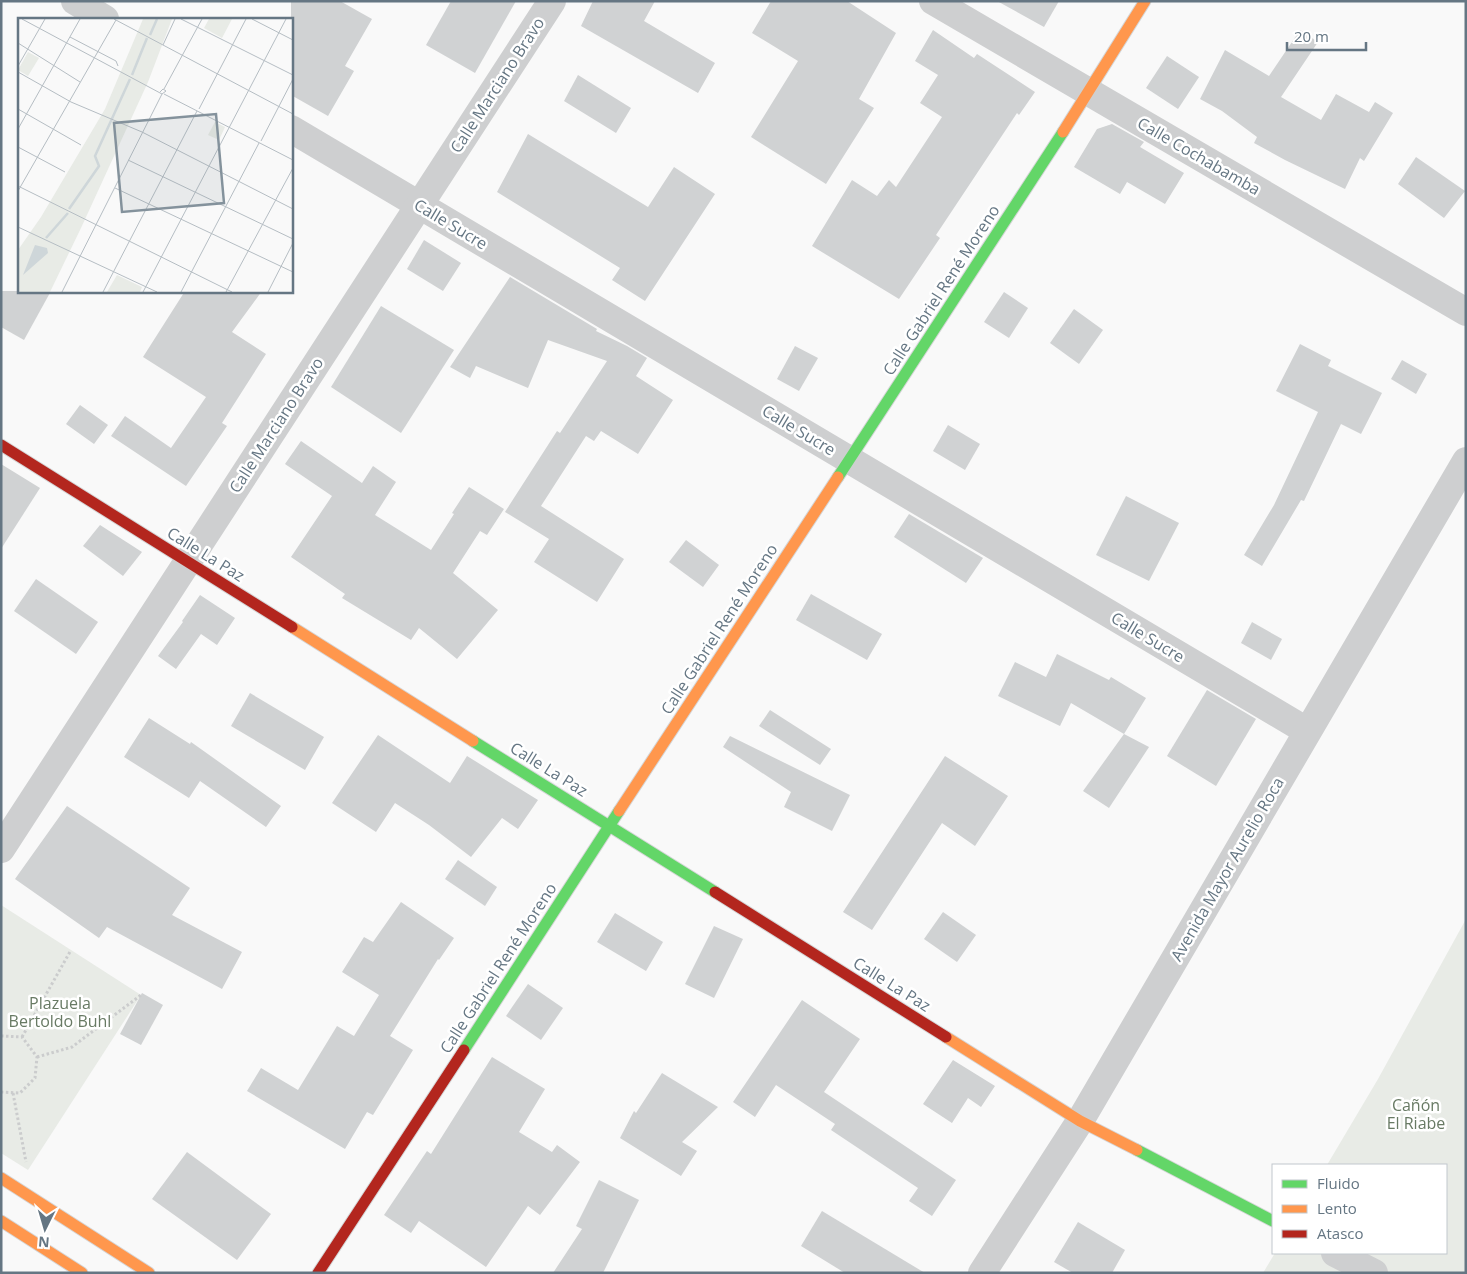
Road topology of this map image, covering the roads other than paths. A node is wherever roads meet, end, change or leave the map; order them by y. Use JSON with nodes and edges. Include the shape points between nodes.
{"nodes":[{"id":1,"x":76,"y":1,"type":"edge"},
{"id":2,"x":552,"y":1,"type":"edge"},
{"id":3,"x":933,"y":1,"type":"edge"},
{"id":4,"x":1145,"y":1,"type":"edge"},
{"id":5,"x":103,"y":18,"type":"edge"},
{"id":6,"x":1089,"y":92,"type":"junction"},
{"id":7,"x":292,"y":130,"type":"edge"},
{"id":8,"x":419,"y":205,"type":"junction"},
{"id":9,"x":1466,"y":312,"type":"edge"},
{"id":10,"x":1,"y":445,"type":"edge"},
{"id":11,"x":849,"y":460,"type":"junction"},
{"id":12,"x":1466,"y":461,"type":"edge"},
{"id":13,"x":188,"y":562,"type":"junction"},
{"id":14,"x":1307,"y":731,"type":"junction"},
{"id":15,"x":610,"y":826,"type":"junction"},
{"id":16,"x":1,"y":849,"type":"edge"},
{"id":17,"x":1080,"y":1120,"type":"junction"},
{"id":18,"x":1,"y":1178,"type":"edge"},
{"id":19,"x":1272,"y":1220,"type":"edge"},
{"id":20,"x":1,"y":1221,"type":"edge"},
{"id":21,"x":1337,"y":1254,"type":"edge"},
{"id":22,"x":82,"y":1273,"type":"edge"},
{"id":23,"x":149,"y":1273,"type":"edge"},
{"id":24,"x":318,"y":1273,"type":"edge"},
{"id":25,"x":982,"y":1273,"type":"edge"},
{"id":26,"x":1374,"y":1273,"type":"edge"}],
"edges":[{"from":1,"to":5,"type":"street"},
{"from":2,"to":8,"type":"street","name":"Calle Marciano Bravo"},
{"from":3,"to":6,"type":"street","name":"Calle Cochabamba"},
{"from":4,"to":6,"type":"street","name":"Calle Gabriel René Moreno"},
{"from":6,"to":9,"type":"street","name":"Calle Cochabamba"},
{"from":6,"to":11,"type":"street","name":"Calle Gabriel René Moreno"},
{"from":7,"to":8,"type":"street","name":"Calle Sucre"},
{"from":8,"to":11,"type":"street","name":"Calle Sucre"},
{"from":8,"to":13,"type":"street","name":"Calle Marciano Bravo"},
{"from":10,"to":13,"type":"street","name":"Calle La Paz"},
{"from":11,"to":14,"type":"street","name":"Calle Sucre"},
{"from":11,"to":15,"type":"street","name":"Calle Gabriel René Moreno"},
{"from":12,"to":14,"type":"street","name":"Avenida Mayor Aurelio Roca"},
{"from":13,"to":15,"type":"street","name":"Calle La Paz"},
{"from":13,"to":16,"type":"street","name":"Calle Marciano Bravo"},
{"from":14,"to":17,"type":"street","name":"Avenida Mayor Aurelio Roca"},
{"from":15,"to":17,"type":"street","name":"Calle La Paz"},
{"from":15,"to":24,"type":"street","name":"Calle Gabriel René Moreno"},
{"from":17,"to":19,"type":"street","name":"Calle La Paz"},
{"from":17,"to":25,"type":"street","name":"Avenida Mayor Aurelio Roca"},
{"from":18,"to":23,"type":"street"},
{"from":20,"to":22,"type":"street"},
{"from":21,"to":26,"type":"street"}]}
